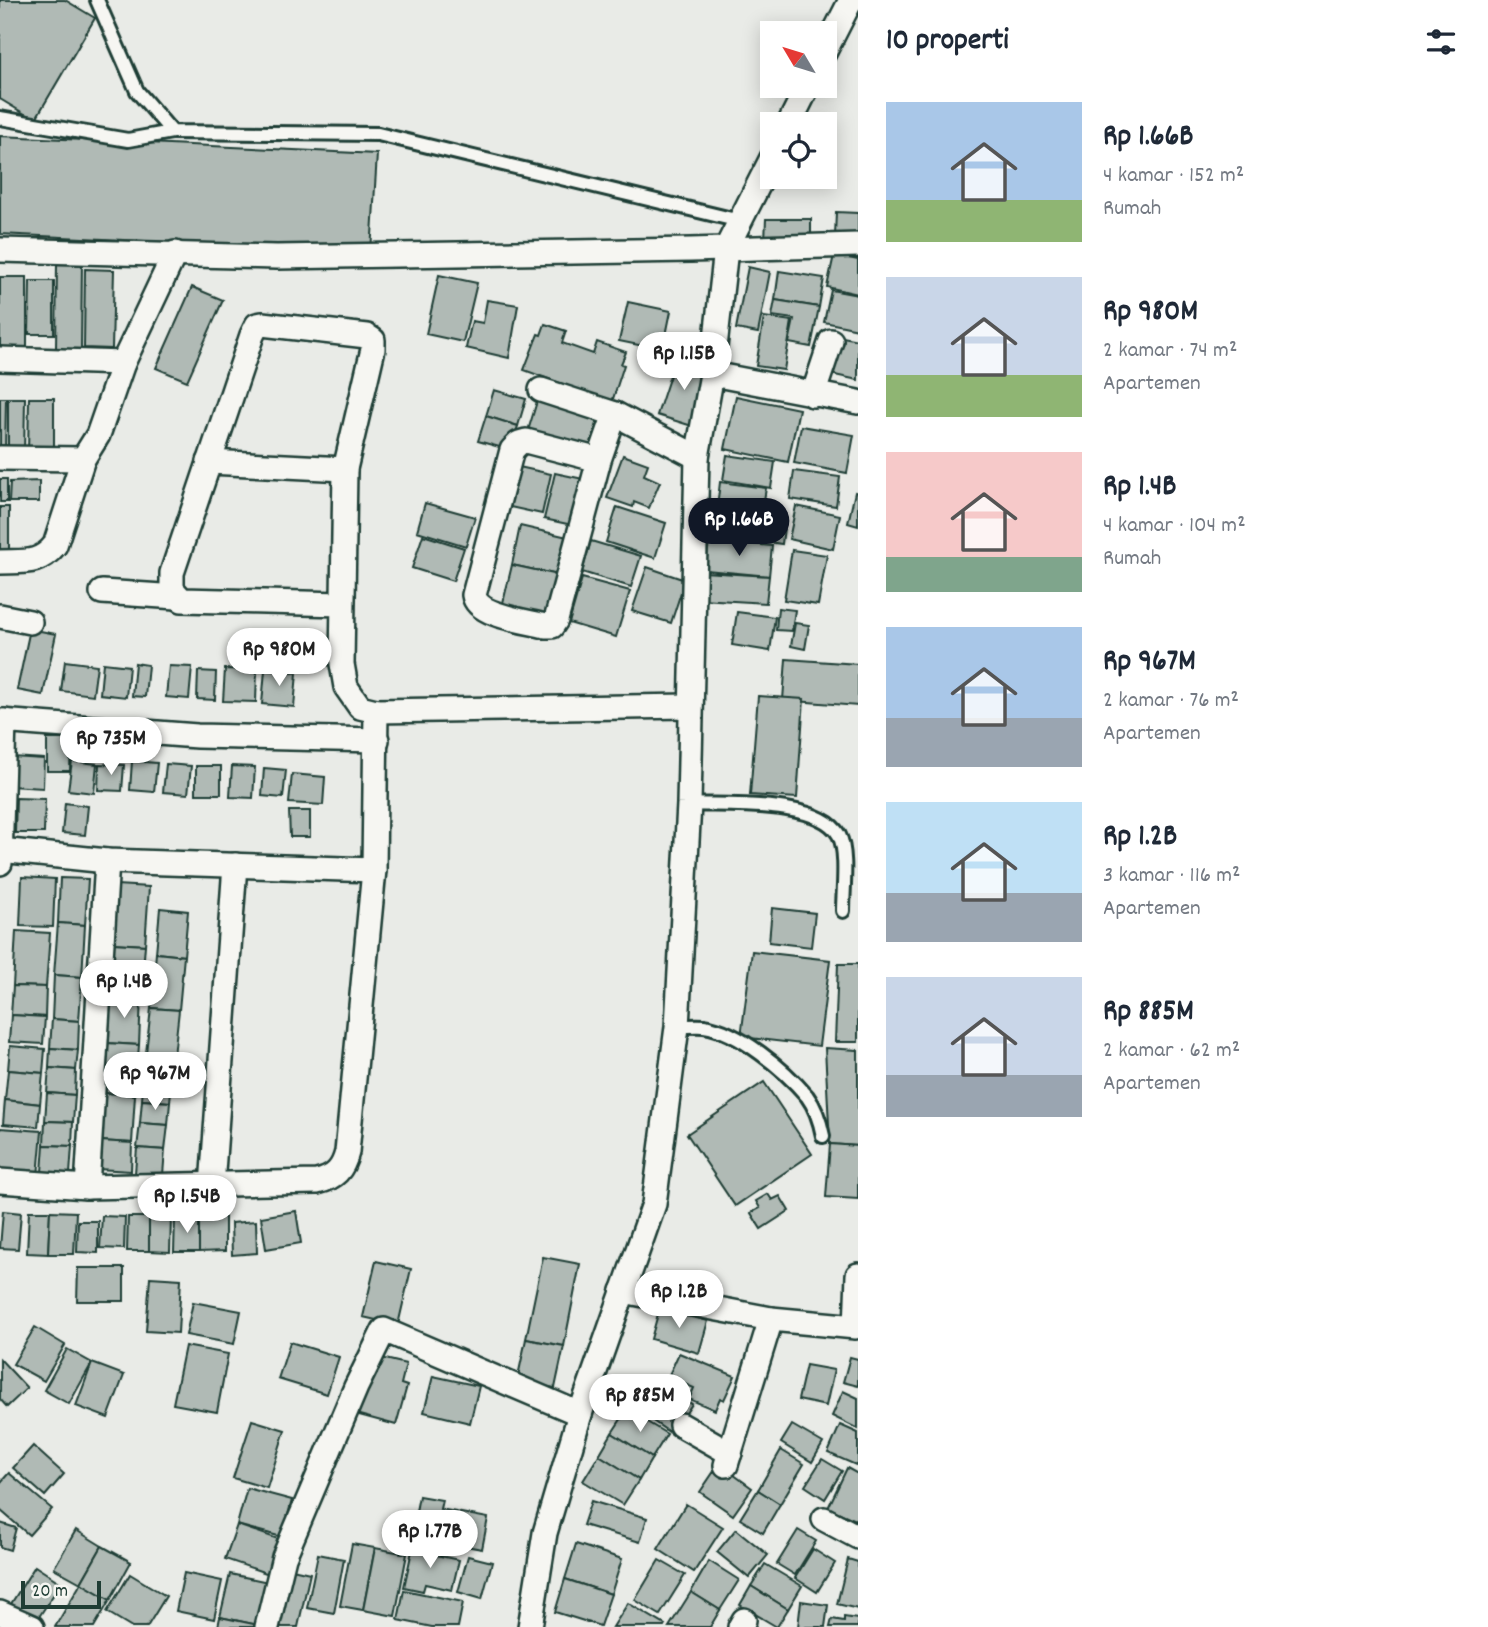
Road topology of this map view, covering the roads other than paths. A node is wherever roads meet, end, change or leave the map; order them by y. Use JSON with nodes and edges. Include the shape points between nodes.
{"nodes":[{"id":1,"x":97,"y":0,"type":"edge"},
{"id":2,"x":851,"y":0,"type":"edge"},
{"id":3,"x":837,"y":27,"type":"edge"},
{"id":4,"x":0,"y":118,"type":"edge"},
{"id":5,"x":172,"y":132,"type":"junction"},
{"id":6,"x":760,"y":182,"type":"edge"},
{"id":7,"x":740,"y":221,"type":"junction"},
{"id":8,"x":858,"y":245,"type":"edge"},
{"id":9,"x":726,"y":249,"type":"junction"},
{"id":10,"x":0,"y":250,"type":"edge"},
{"id":11,"x":175,"y":253,"type":"junction"},
{"id":12,"x":831,"y":341,"type":"dead end"},
{"id":13,"x":0,"y":359,"type":"edge"},
{"id":14,"x":123,"y":363,"type":"junction"},
{"id":15,"x":712,"y":374,"type":"junction"},
{"id":16,"x":541,"y":390,"type":"dead end"},
{"id":17,"x":813,"y":394,"type":"junction"},
{"id":18,"x":858,"y":402,"type":"edge"},
{"id":19,"x":615,"y":414,"type":"junction"},
{"id":20,"x":697,"y":457,"type":"junction"},
{"id":21,"x":0,"y":458,"type":"edge"},
{"id":22,"x":83,"y":459,"type":"junction"},
{"id":23,"x":599,"y":460,"type":"junction"},
{"id":24,"x":209,"y":462,"type":"junction"},
{"id":25,"x":345,"y":469,"type":"junction"},
{"id":26,"x":0,"y":562,"type":"edge"},
{"id":27,"x":102,"y":592,"type":"dead end"},
{"id":28,"x":177,"y":597,"type":"junction"},
{"id":29,"x":342,"y":604,"type":"junction"},
{"id":30,"x":0,"y":616,"type":"edge"},
{"id":31,"x":30,"y":622,"type":"dead end"},
{"id":32,"x":689,"y":706,"type":"junction"},
{"id":33,"x":376,"y":712,"type":"junction"},
{"id":34,"x":2,"y":721,"type":"edge"},
{"id":35,"x":377,"y":740,"type":"junction"},
{"id":36,"x":689,"y":804,"type":"junction"},
{"id":37,"x":0,"y":854,"type":"edge"},
{"id":38,"x":107,"y":861,"type":"junction"},
{"id":39,"x":234,"y":865,"type":"junction"},
{"id":40,"x":374,"y":870,"type":"junction"},
{"id":41,"x":843,"y":911,"type":"dead end"},
{"id":42,"x":677,"y":1027,"type":"junction"},
{"id":43,"x":823,"y":1136,"type":"dead end"},
{"id":44,"x":0,"y":1181,"type":"edge"},
{"id":45,"x":212,"y":1186,"type":"junction"},
{"id":46,"x":87,"y":1187,"type":"junction"},
{"id":47,"x":858,"y":1275,"type":"edge"},
{"id":48,"x":623,"y":1291,"type":"junction"},
{"id":49,"x":771,"y":1319,"type":"junction"},
{"id":50,"x":857,"y":1328,"type":"edge"},
{"id":51,"x":580,"y":1414,"type":"junction"},
{"id":52,"x":681,"y":1425,"type":"dead end"},
{"id":53,"x":824,"y":1519,"type":"dead end"},
{"id":54,"x":858,"y":1537,"type":"edge"},
{"id":55,"x":0,"y":1614,"type":"edge"},
{"id":56,"x":32,"y":1627,"type":"edge"},
{"id":57,"x":267,"y":1627,"type":"edge"},
{"id":58,"x":530,"y":1627,"type":"edge"}],
"edges":[{"from":1,"to":5,"type":"lane","via":[[137,90]]},
{"from":2,"to":3,"type":"street"},
{"from":4,"to":5,"type":"lane","via":[[128,140]]},
{"from":5,"to":7,"type":"lane","via":[[378,134]]},
{"from":6,"to":7,"type":"street"},
{"from":7,"to":9,"type":"street"},
{"from":8,"to":9,"type":"street"},
{"from":9,"to":11,"type":"street","via":[[276,257]]},
{"from":9,"to":15,"type":"street"},
{"from":10,"to":11,"type":"street"},
{"from":11,"to":14,"type":"street"},
{"from":12,"to":17,"type":"street"},
{"from":13,"to":14,"type":"street"},
{"from":14,"to":22,"type":"street","via":[[98,435]]},
{"from":15,"to":17,"type":"street"},
{"from":15,"to":20,"type":"street"},
{"from":16,"to":19,"type":"street"},
{"from":17,"to":18,"type":"street"},
{"from":19,"to":20,"type":"street"},
{"from":19,"to":23,"type":"street"},
{"from":20,"to":32,"type":"street"},
{"from":21,"to":22,"type":"street"},
{"from":22,"to":26,"type":"street","via":[[48,554],[37,561]]},
{"from":23,"to":23,"type":"street","via":[[552,626],[478,605],[474,595],[515,445],[526,441]]},
{"from":24,"to":25,"type":"street"},
{"from":24,"to":25,"type":"street","via":[[252,335],[262,324],[372,337]]},
{"from":24,"to":28,"type":"street","via":[[172,573]]},
{"from":25,"to":29,"type":"street"},
{"from":27,"to":28,"type":"street"},
{"from":28,"to":29,"type":"street"},
{"from":29,"to":33,"type":"street","via":[[346,687],[360,707]]},
{"from":30,"to":31,"type":"street"},
{"from":32,"to":33,"type":"street"},
{"from":32,"to":36,"type":"street"},
{"from":33,"to":35,"type":"street"},
{"from":34,"to":35,"type":"street","via":[[197,736]]},
{"from":34,"to":37,"type":"street"},
{"from":35,"to":40,"type":"street"},
{"from":36,"to":41,"type":"lane","via":[[803,812],[831,825],[843,848]]},
{"from":36,"to":42,"type":"street"},
{"from":37,"to":38,"type":"street"},
{"from":38,"to":39,"type":"street"},
{"from":38,"to":46,"type":"street"},
{"from":39,"to":40,"type":"street"},
{"from":39,"to":45,"type":"street"},
{"from":40,"to":45,"type":"street","via":[[344,1163],[337,1174],[317,1182]]},
{"from":42,"to":43,"type":"lane","via":[[705,1026],[753,1047],[807,1097],[820,1118]]},
{"from":42,"to":48,"type":"street","via":[[654,1204]]},
{"from":44,"to":46,"type":"street"},
{"from":45,"to":46,"type":"street"},
{"from":47,"to":50,"type":"street"},
{"from":48,"to":49,"type":"street"},
{"from":48,"to":51,"type":"street"},
{"from":49,"to":50,"type":"street"},
{"from":49,"to":52,"type":"street","via":[[728,1459]]},
{"from":51,"to":57,"type":"street","via":[[384,1330],[284,1557]]},
{"from":51,"to":58,"type":"street","via":[[545,1533]]},
{"from":53,"to":54,"type":"street"},
{"from":55,"to":56,"type":"street"}]}
